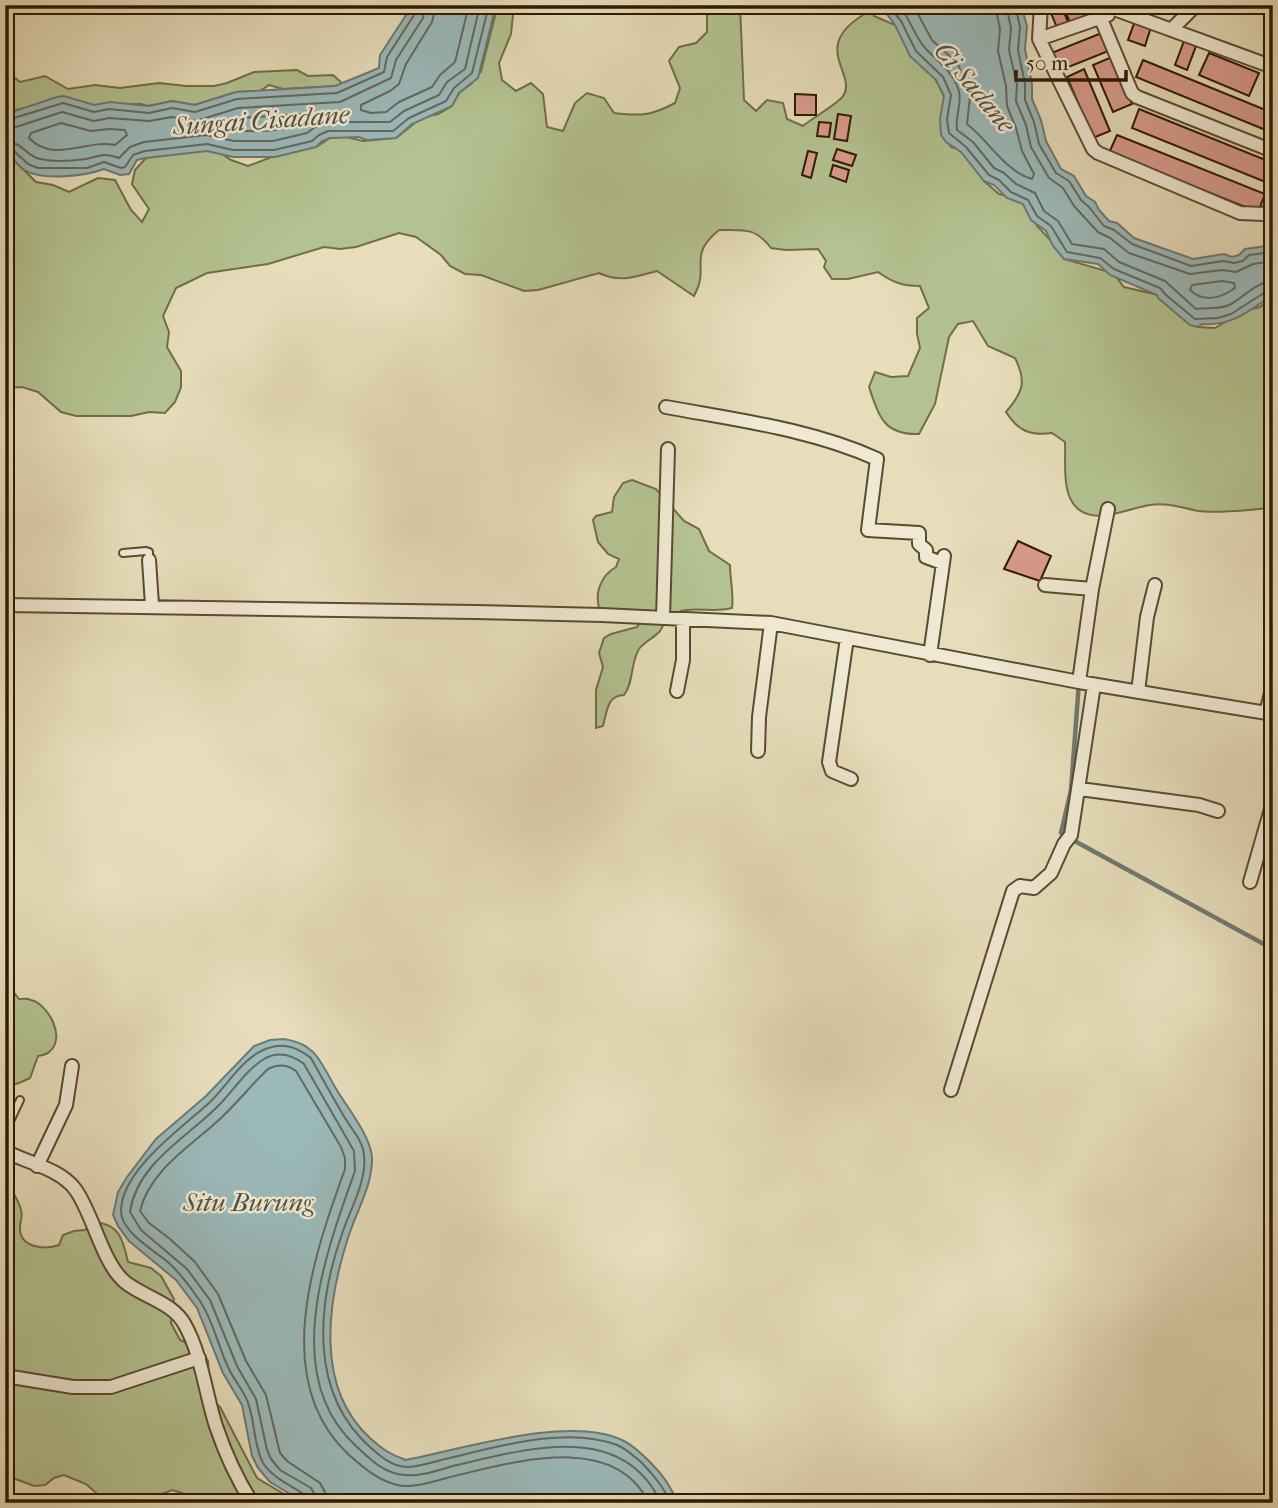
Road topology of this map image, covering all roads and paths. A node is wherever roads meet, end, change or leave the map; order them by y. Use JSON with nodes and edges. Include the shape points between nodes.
{"nodes":[{"id":1,"x":1041,"y":5,"type":"edge"},
{"id":2,"x":1196,"y":5,"type":"edge"},
{"id":3,"x":1116,"y":7,"type":"edge"},
{"id":4,"x":1101,"y":19,"type":"junction"},
{"id":5,"x":1171,"y":30,"type":"junction"},
{"id":6,"x":1039,"y":39,"type":"junction"},
{"id":7,"x":1273,"y":67,"type":"edge"},
{"id":8,"x":1273,"y":150,"type":"edge"},
{"id":9,"x":1273,"y":208,"type":"edge"},
{"id":10,"x":666,"y":407,"type":"dead end"},
{"id":11,"x":668,"y":449,"type":"dead end"},
{"id":12,"x":1108,"y":509,"type":"dead end"},
{"id":13,"x":123,"y":553,"type":"dead end"},
{"id":14,"x":149,"y":560,"type":"joint"},
{"id":15,"x":1045,"y":585,"type":"dead end"},
{"id":16,"x":1155,"y":585,"type":"dead end"},
{"id":17,"x":1092,"y":589,"type":"junction"},
{"id":18,"x":152,"y":598,"type":"junction"},
{"id":19,"x":5,"y":605,"type":"edge"},
{"id":20,"x":663,"y":618,"type":"junction"},
{"id":21,"x":684,"y":619,"type":"junction"},
{"id":22,"x":771,"y":623,"type":"junction"},
{"id":23,"x":847,"y":638,"type":"junction"},
{"id":24,"x":930,"y":655,"type":"junction"},
{"id":25,"x":1079,"y":682,"type":"junction"},
{"id":26,"x":1094,"y":685,"type":"junction"},
{"id":27,"x":1273,"y":685,"type":"edge"},
{"id":28,"x":677,"y":691,"type":"dead end"},
{"id":29,"x":1138,"y":692,"type":"junction"},
{"id":30,"x":1269,"y":713,"type":"edge"},
{"id":31,"x":758,"y":751,"type":"dead end"},
{"id":32,"x":851,"y":779,"type":"dead end"},
{"id":33,"x":1080,"y":789,"type":"junction"},
{"id":34,"x":1273,"y":802,"type":"edge"},
{"id":35,"x":1218,"y":811,"type":"dead end"},
{"id":36,"x":1250,"y":882,"type":"dead end"},
{"id":37,"x":72,"y":1066,"type":"dead end"},
{"id":38,"x":951,"y":1090,"type":"dead end"},
{"id":39,"x":20,"y":1100,"type":"dead end"},
{"id":40,"x":5,"y":1132,"type":"edge"},
{"id":41,"x":5,"y":1151,"type":"edge"},
{"id":42,"x":37,"y":1166,"type":"junction"},
{"id":43,"x":199,"y":1358,"type":"junction"},
{"id":44,"x":5,"y":1376,"type":"edge"},
{"id":45,"x":252,"y":1503,"type":"edge"}],
"edges":[{"from":1,"to":6,"type":"street"},
{"from":2,"to":5,"type":"street"},
{"from":3,"to":4,"type":"street"},
{"from":3,"to":5,"type":"street"},
{"from":4,"to":6,"type":"street"},
{"from":4,"to":8,"type":"street","via":[[1137,97]]},
{"from":5,"to":7,"type":"street"},
{"from":6,"to":9,"type":"street","via":[[1098,153],[1240,213],[1264,214]]},
{"from":10,"to":24,"type":"street","via":[[758,423],[877,459],[868,530],[919,533],[919,546],[926,550],[926,557],[943,559]]},
{"from":11,"to":20,"type":"street"},
{"from":12,"to":17,"type":"street"},
{"from":13,"to":14,"type":"lane","via":[[146,551]]},
{"from":14,"to":18,"type":"street"},
{"from":15,"to":17,"type":"street"},
{"from":16,"to":29,"type":"street"},
{"from":17,"to":25,"type":"street"},
{"from":18,"to":19,"type":"street"},
{"from":18,"to":20,"type":"street"},
{"from":20,"to":21,"type":"street"},
{"from":21,"to":22,"type":"street"},
{"from":21,"to":28,"type":"street"},
{"from":22,"to":23,"type":"street"},
{"from":22,"to":31,"type":"street"},
{"from":23,"to":24,"type":"street"},
{"from":23,"to":32,"type":"street","via":[[829,762],[832,771]]},
{"from":24,"to":25,"type":"street"},
{"from":25,"to":26,"type":"street"},
{"from":26,"to":29,"type":"street"},
{"from":26,"to":33,"type":"street"},
{"from":27,"to":30,"type":"street"},
{"from":29,"to":30,"type":"street"},
{"from":33,"to":35,"type":"street"},
{"from":33,"to":38,"type":"street","via":[[1071,835],[1051,873],[1034,888],[1020,886],[1013,891]]},
{"from":34,"to":36,"type":"street"},
{"from":37,"to":42,"type":"street","via":[[66,1105]]},
{"from":39,"to":40,"type":"lane"},
{"from":41,"to":42,"type":"street"},
{"from":42,"to":43,"type":"street","via":[[74,1188],[117,1273],[184,1322]]},
{"from":43,"to":44,"type":"street","via":[[111,1387],[73,1387]]},
{"from":43,"to":45,"type":"street","via":[[216,1426]]}]}
